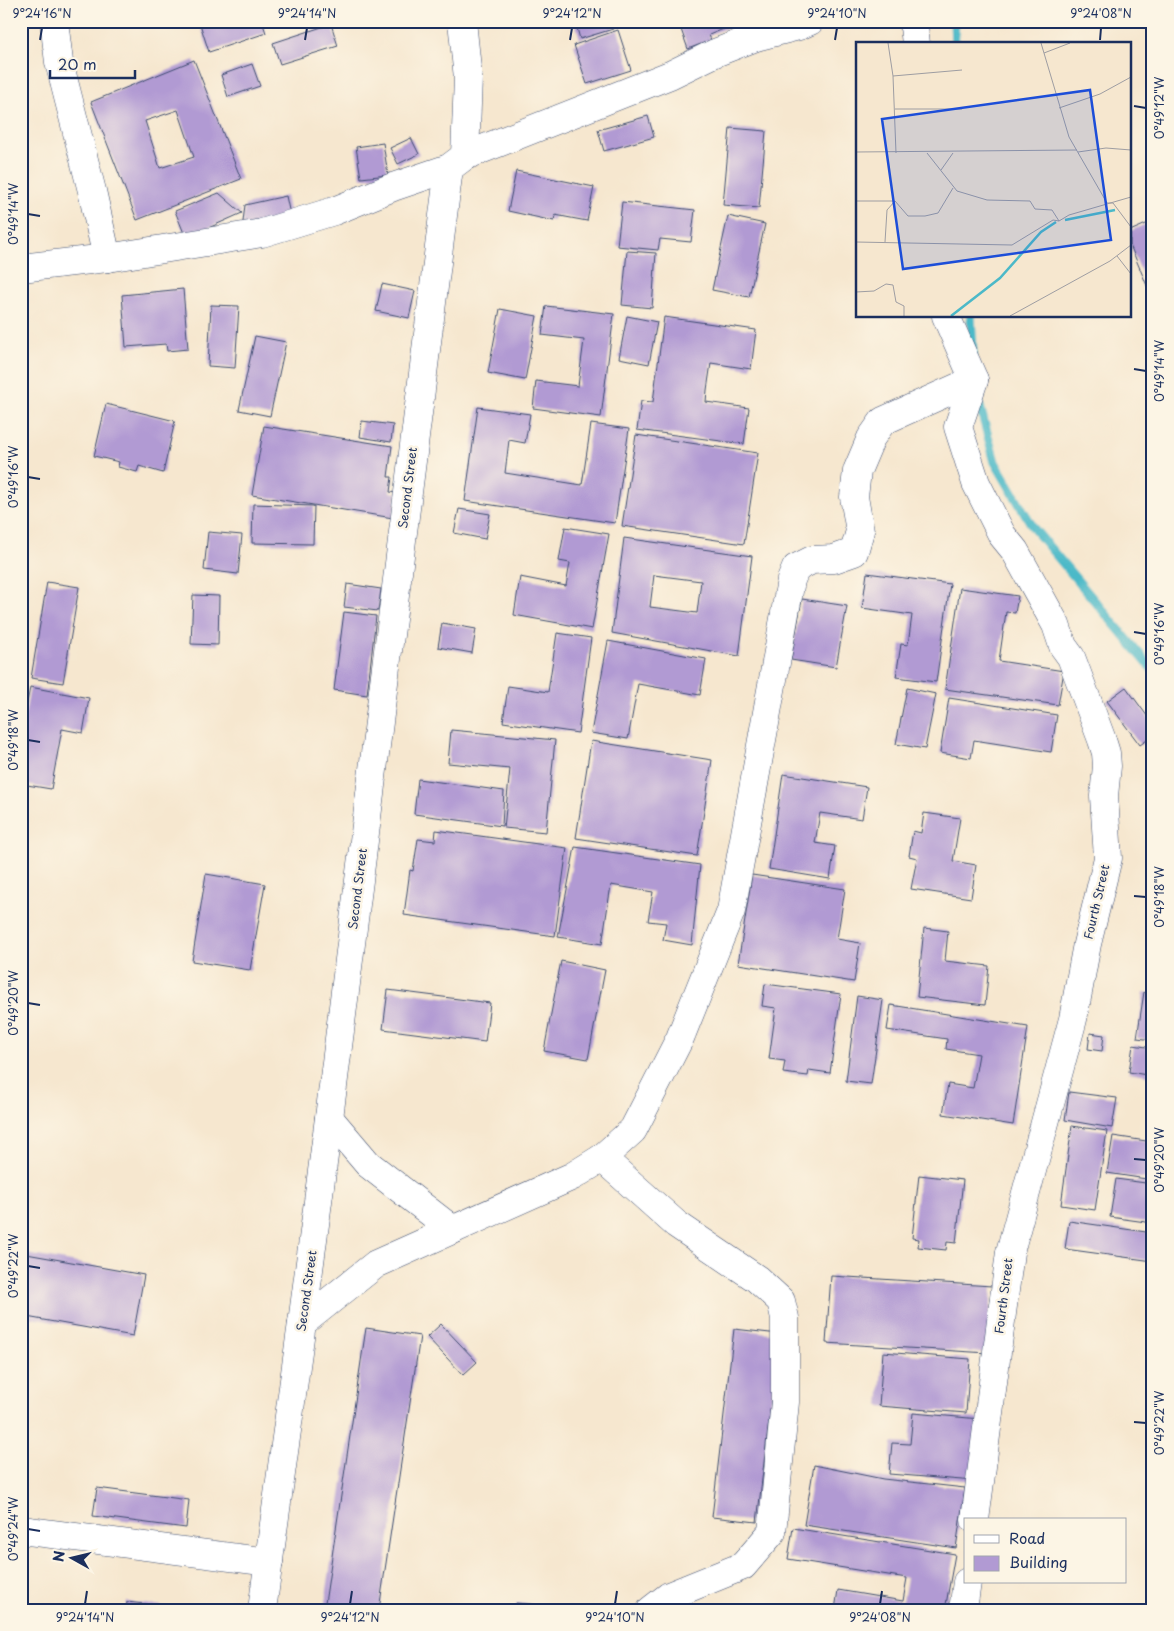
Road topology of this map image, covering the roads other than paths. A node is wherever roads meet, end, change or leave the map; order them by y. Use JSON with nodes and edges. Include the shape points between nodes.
{"nodes":[{"id":1,"x":54,"y":21,"type":"edge"},
{"id":2,"x":462,"y":21,"type":"edge"},
{"id":3,"x":810,"y":21,"type":"edge"},
{"id":4,"x":911,"y":21,"type":"edge"},
{"id":5,"x":916,"y":42,"type":"edge"},
{"id":6,"x":457,"y":162,"type":"junction"},
{"id":7,"x":107,"y":258,"type":"junction"},
{"id":8,"x":21,"y":268,"type":"edge"},
{"id":9,"x":947,"y":318,"type":"edge"},
{"id":10,"x":974,"y":380,"type":"junction"},
{"id":11,"x":329,"y":1118,"type":"junction"},
{"id":12,"x":602,"y":1158,"type":"junction"},
{"id":13,"x":453,"y":1230,"type":"junction"},
{"id":14,"x":302,"y":1323,"type":"junction"},
{"id":15,"x":975,"y":1518,"type":"edge"},
{"id":16,"x":21,"y":1530,"type":"edge"},
{"id":17,"x":269,"y":1562,"type":"junction"},
{"id":18,"x":967,"y":1584,"type":"edge"},
{"id":19,"x":262,"y":1610,"type":"edge"},
{"id":20,"x":651,"y":1610,"type":"edge"},
{"id":21,"x":963,"y":1610,"type":"edge"}],
"edges":[{"from":1,"to":7,"type":"street","via":[[59,62]]},
{"from":2,"to":6,"type":"street","name":"Second Street","via":[[468,78]]},
{"from":3,"to":6,"type":"street","via":[[756,37]]},
{"from":4,"to":5,"type":"street"},
{"from":6,"to":7,"type":"street","via":[[334,211],[262,233]]},
{"from":6,"to":11,"type":"street","name":"Second Street"},
{"from":7,"to":8,"type":"street"},
{"from":9,"to":10,"type":"street"},
{"from":10,"to":12,"type":"street","via":[[883,421],[871,438],[857,471],[854,498],[860,531],[854,552],[834,559],[812,560],[796,568],[791,580],[731,911],[680,1038],[633,1130]]},
{"from":10,"to":15,"type":"street","name":"Fourth Street","via":[[958,427],[976,483],[1002,535],[1015,551],[1056,625],[1102,740],[1107,766],[1104,796],[1108,858],[1073,1019],[1010,1252]]},
{"from":11,"to":13,"type":"street","via":[[368,1164]]},
{"from":11,"to":14,"type":"street","name":"Second Street"},
{"from":12,"to":13,"type":"street","via":[[573,1176]]},
{"from":12,"to":20,"type":"street","via":[[676,1224],[757,1279],[781,1301],[785,1318],[785,1402],[772,1532],[743,1566],[670,1596]]},
{"from":13,"to":14,"type":"street","via":[[376,1264]]},
{"from":14,"to":17,"type":"street","name":"Second Street"},
{"from":16,"to":17,"type":"street"},
{"from":17,"to":19,"type":"street","name":"Second Street"},
{"from":18,"to":21,"type":"street"}]}
